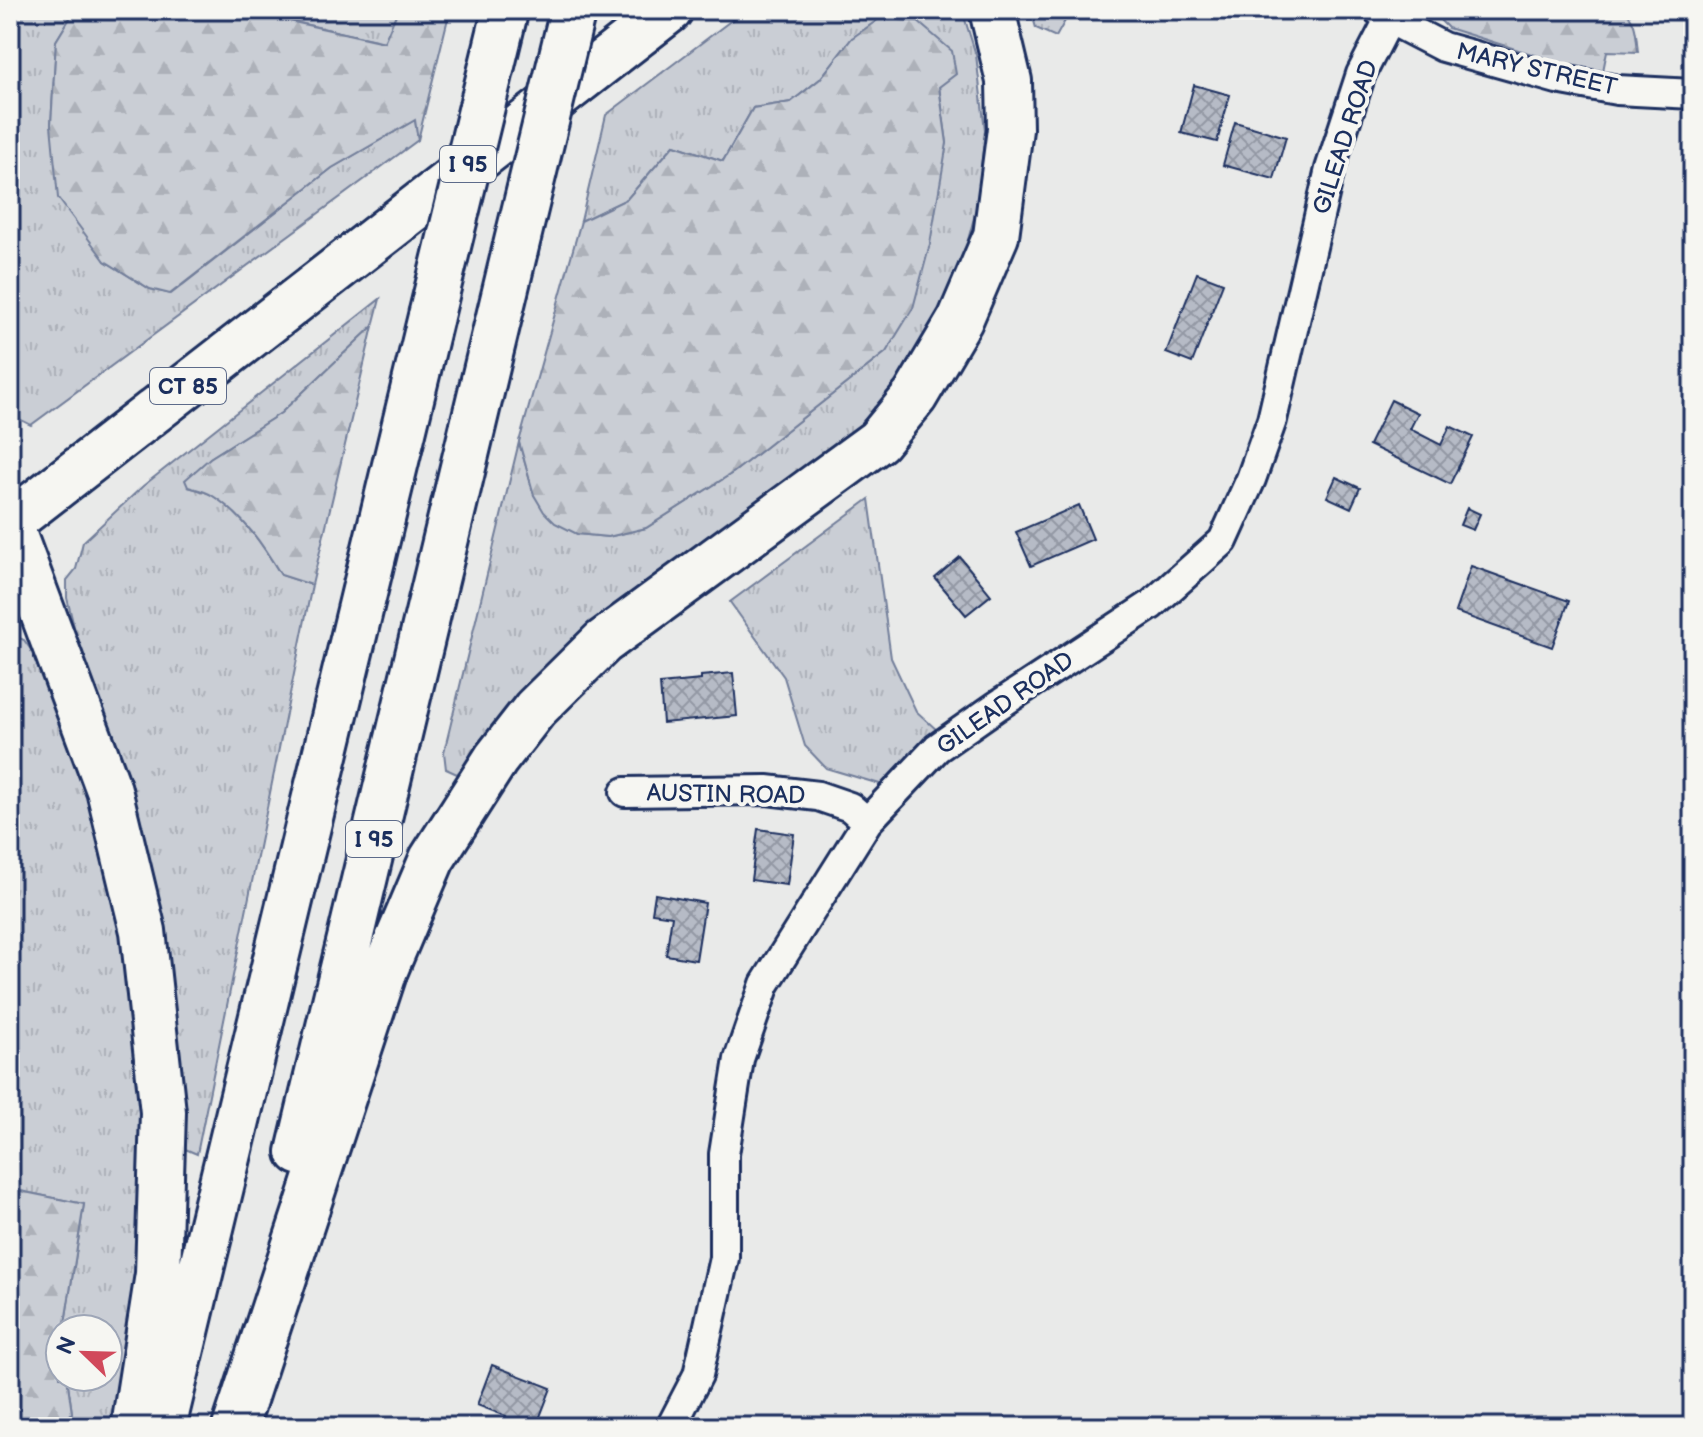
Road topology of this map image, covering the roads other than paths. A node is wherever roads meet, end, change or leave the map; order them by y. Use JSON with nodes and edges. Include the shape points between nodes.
{"nodes":[{"id":1,"x":573,"y":10,"type":"edge"},
{"id":2,"x":670,"y":10,"type":"edge"},
{"id":3,"x":992,"y":10,"type":"edge"},
{"id":4,"x":505,"y":11,"type":"edge"},
{"id":5,"x":1387,"y":13,"type":"edge"},
{"id":6,"x":1693,"y":94,"type":"edge"},
{"id":7,"x":10,"y":524,"type":"edge"},
{"id":8,"x":625,"y":792,"type":"dead end"},
{"id":9,"x":867,"y":822,"type":"junction"},
{"id":10,"x":134,"y":1427,"type":"edge"},
{"id":11,"x":163,"y":1427,"type":"edge"},
{"id":12,"x":234,"y":1427,"type":"edge"},
{"id":13,"x":671,"y":1427,"type":"edge"}],
"edges":[{"from":1,"to":12,"type":"highway","number":"I 95","bridge":true},
{"from":2,"to":7,"type":"highway","number":"CT 85"},
{"from":3,"to":12,"type":"highway","via":[[1009,81],[1010,129],[996,236],[960,320],[915,396],[878,441],[603,642],[535,709],[496,759],[432,859],[385,970]]},
{"from":4,"to":11,"type":"highway","number":"I 95","bridge":true},
{"from":5,"to":6,"type":"street","name":"MARY STREET","via":[[1443,47],[1557,79],[1617,90]]},
{"from":5,"to":9,"type":"street","name":"GILEAD ROAD","via":[[1330,169],[1272,420],[1223,541],[1151,605],[937,748]]},
{"from":7,"to":10,"type":"highway","via":[[109,790],[143,931],[163,1112],[158,1274]]},
{"from":8,"to":9,"type":"street","name":"AUSTIN ROAD","via":[[767,790],[818,796],[850,807]]},
{"from":9,"to":13,"type":"street","name":"GILEAD ROAD","via":[[765,984],[739,1059],[724,1154],[724,1258],[698,1375]]}]}
